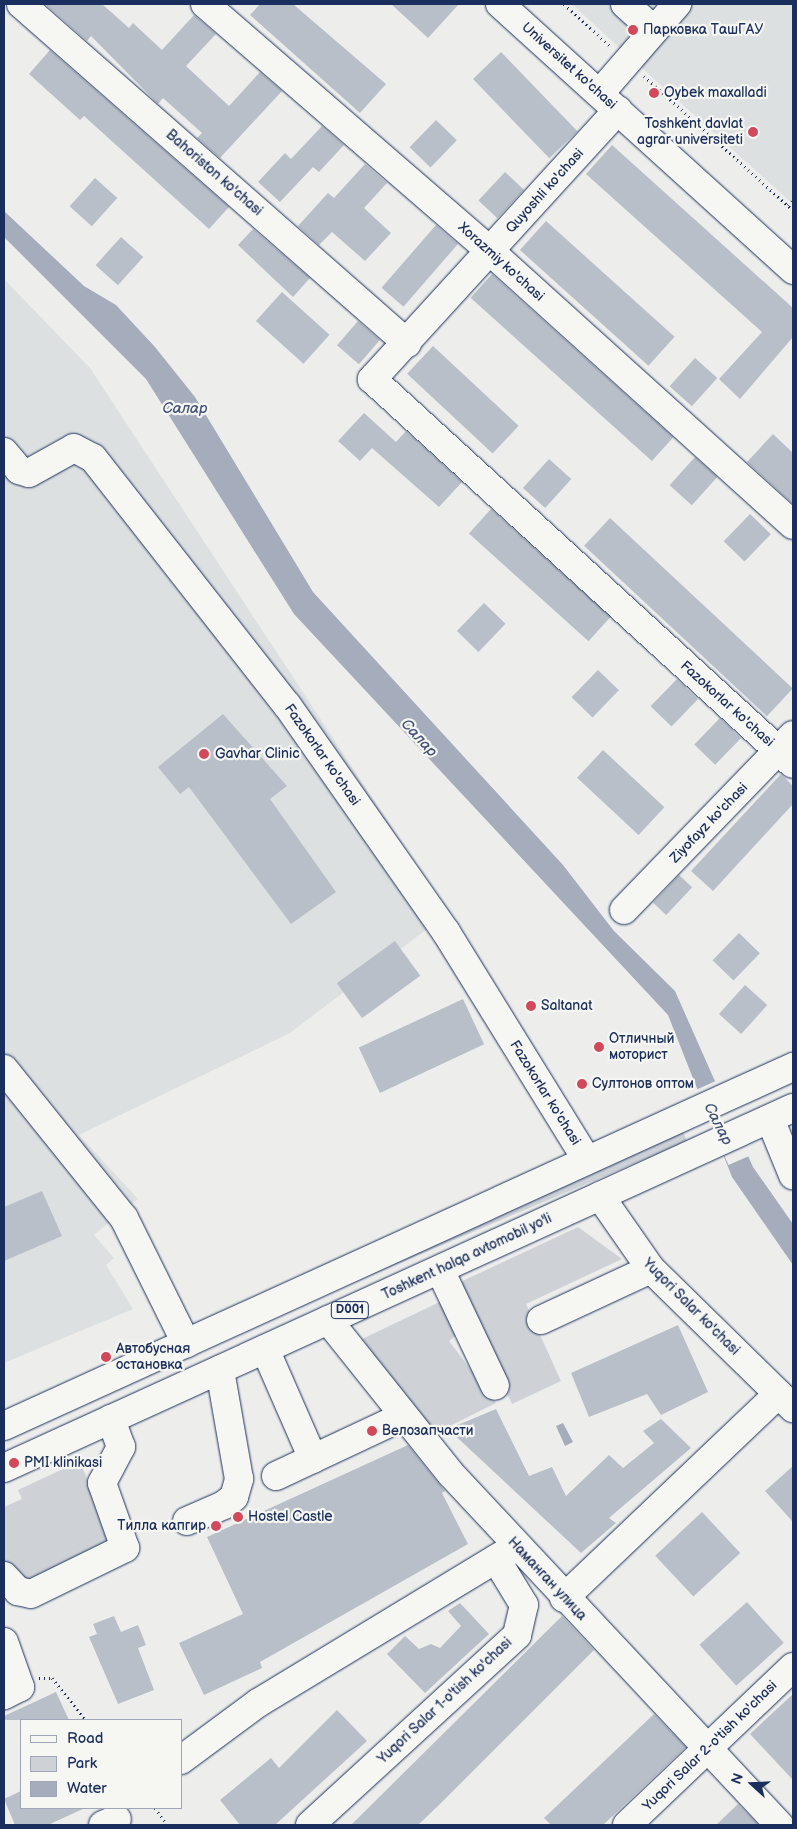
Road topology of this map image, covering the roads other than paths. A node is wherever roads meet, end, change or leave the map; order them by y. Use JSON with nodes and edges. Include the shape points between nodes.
{"nodes":[{"id":1,"x":21,"y":4,"type":"edge"},
{"id":2,"x":205,"y":4,"type":"edge"},
{"id":3,"x":625,"y":4,"type":"edge"},
{"id":4,"x":672,"y":6,"type":"edge"},
{"id":5,"x":510,"y":7,"type":"edge"},
{"id":6,"x":654,"y":30,"type":"junction"},
{"id":7,"x":609,"y":101,"type":"junction"},
{"id":8,"x":491,"y":252,"type":"junction"},
{"id":9,"x":793,"y":270,"type":"edge"},
{"id":10,"x":407,"y":343,"type":"junction"},
{"id":11,"x":372,"y":382,"type":"joint"},
{"id":12,"x":4,"y":452,"type":"edge"},
{"id":13,"x":793,"y":525,"type":"edge"},
{"id":14,"x":788,"y":750,"type":"edge"},
{"id":15,"x":624,"y":910,"type":"dead end"},
{"id":16,"x":793,"y":1067,"type":"edge"},
{"id":17,"x":4,"y":1069,"type":"edge"},
{"id":18,"x":772,"y":1118,"type":"edge"},
{"id":19,"x":587,"y":1160,"type":"junction"},
{"id":20,"x":793,"y":1175,"type":"edge"},
{"id":21,"x":600,"y":1196,"type":"junction"},
{"id":22,"x":440,"y":1270,"type":"junction"},
{"id":23,"x":651,"y":1270,"type":"junction"},
{"id":24,"x":328,"y":1320,"type":"junction"},
{"id":25,"x":541,"y":1320,"type":"dead end"},
{"id":26,"x":186,"y":1343,"type":"junction"},
{"id":27,"x":265,"y":1349,"type":"junction"},
{"id":28,"x":220,"y":1370,"type":"junction"},
{"id":29,"x":496,"y":1386,"type":"dead end"},
{"id":30,"x":786,"y":1401,"type":"edge"},
{"id":31,"x":404,"y":1416,"type":"junction"},
{"id":32,"x":111,"y":1420,"type":"junction"},
{"id":33,"x":4,"y":1426,"type":"edge"},
{"id":34,"x":313,"y":1459,"type":"junction"},
{"id":35,"x":4,"y":1468,"type":"edge"},
{"id":36,"x":276,"y":1476,"type":"dead end"},
{"id":37,"x":187,"y":1521,"type":"dead end"},
{"id":38,"x":506,"y":1553,"type":"junction"},
{"id":39,"x":4,"y":1576,"type":"edge"},
{"id":40,"x":564,"y":1598,"type":"junction"},
{"id":41,"x":4,"y":1642,"type":"edge"},
{"id":42,"x":793,"y":1667,"type":"edge"},
{"id":43,"x":12,"y":1691,"type":"edge"},
{"id":44,"x":705,"y":1750,"type":"junction"},
{"id":45,"x":182,"y":1759,"type":"edge"},
{"id":46,"x":310,"y":1825,"type":"edge"},
{"id":47,"x":627,"y":1825,"type":"edge"},
{"id":48,"x":780,"y":1825,"type":"edge"}],
"edges":[{"from":1,"to":10,"type":"main road","name":"Bahoriston ko'chasi"},
{"from":2,"to":8,"type":"main road","name":"Xorazmiy ko'chasi"},
{"from":3,"to":6,"type":"main road"},
{"from":4,"to":6,"type":"main road","name":"Quyoshli ko'chasi"},
{"from":5,"to":7,"type":"main road","name":"Universitet ko'chasi"},
{"from":6,"to":7,"type":"main road","name":"Quyoshli ko'chasi","via":[[626,60]]},
{"from":7,"to":8,"type":"main road","name":"Quyoshli ko'chasi"},
{"from":7,"to":9,"type":"main road","name":"Universitet ko'chasi"},
{"from":8,"to":10,"type":"main road","name":"Quyoshli ko'chasi"},
{"from":8,"to":13,"type":"main road","name":"Xorazmiy ko'chasi"},
{"from":10,"to":11,"type":"main road","name":"Quyoshli ko'chasi"},
{"from":11,"to":14,"type":"main road","name":"Fazokorlar ko'chasi"},
{"from":12,"to":19,"type":"main road","name":"Fazokorlar ko'chasi","via":[[19,470],[29,473],[74,448],[93,458],[293,713],[446,932]]},
{"from":14,"to":15,"type":"main road","name":"Ziyofayz ko'chasi"},
{"from":16,"to":19,"type":"main road"},
{"from":17,"to":26,"type":"main road","via":[[124,1218]]},
{"from":18,"to":20,"type":"main road"},
{"from":18,"to":21,"type":"main road","name":"Toshkent halqa avtomobil yo'li","number":"D001"},
{"from":19,"to":26,"type":"main road"},
{"from":21,"to":22,"type":"main road","name":"Toshkent halqa avtomobil yo'li","number":"D001"},
{"from":21,"to":23,"type":"main road","name":"Yuqori Salar ko'chasi"},
{"from":22,"to":24,"type":"main road","name":"Toshkent halqa avtomobil yo'li","number":"D001"},
{"from":22,"to":29,"type":"main road"},
{"from":23,"to":25,"type":"main road"},
{"from":23,"to":30,"type":"main road","name":"Yuqori Salar ko'chasi"},
{"from":24,"to":27,"type":"main road","name":"Toshkent halqa avtomobil yo'li","number":"D001"},
{"from":24,"to":31,"type":"main road","name":"Наманган улица"},
{"from":26,"to":33,"type":"main road"},
{"from":27,"to":28,"type":"main road","name":"Toshkent halqa avtomobil yo'li","number":"D001"},
{"from":27,"to":34,"type":"main road"},
{"from":28,"to":32,"type":"main road","name":"Toshkent halqa avtomobil yo'li","number":"D001"},
{"from":28,"to":37,"type":"main road","via":[[238,1479],[234,1497],[224,1505]]},
{"from":30,"to":40,"type":"main road"},
{"from":31,"to":34,"type":"main road"},
{"from":31,"to":38,"type":"main road","name":"Наманган улица"},
{"from":32,"to":35,"type":"main road","name":"Toshkent halqa avtomobil yo'li","number":"D001"},
{"from":32,"to":39,"type":"main road","via":[[122,1447],[102,1483],[125,1548],[31,1594],[18,1591]]},
{"from":34,"to":36,"type":"main road"},
{"from":38,"to":40,"type":"main road","name":"Наманган улица"},
{"from":38,"to":45,"type":"main road","via":[[258,1703]]},
{"from":38,"to":46,"type":"main road","name":"Yuqori Salar 1-o'tish ko'chasi","via":[[524,1605],[517,1635]]},
{"from":40,"to":44,"type":"main road","name":"Наманган улица"},
{"from":41,"to":43,"type":"main road"},
{"from":42,"to":44,"type":"main road","name":"Yuqori Salar 2-o'tish ko'chasi"},
{"from":44,"to":47,"type":"main road","name":"Yuqori Salar 2-o'tish ko'chasi"},
{"from":44,"to":48,"type":"main road","name":"Наманган улица"}]}
